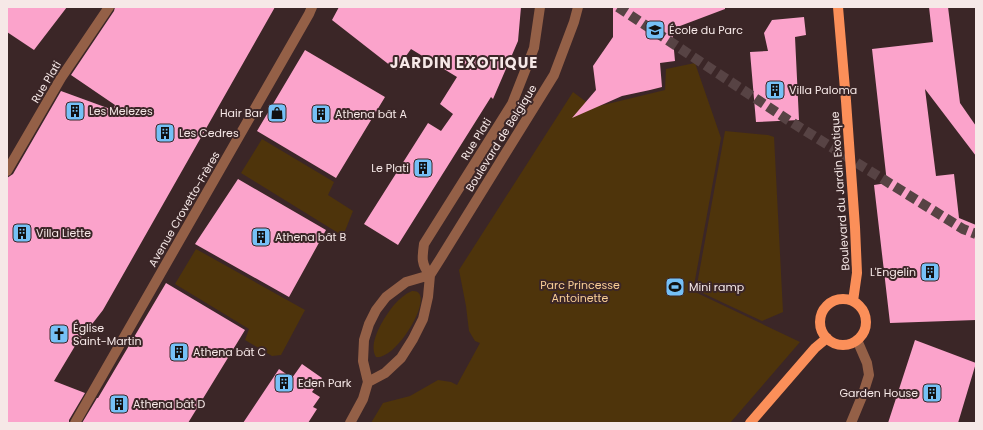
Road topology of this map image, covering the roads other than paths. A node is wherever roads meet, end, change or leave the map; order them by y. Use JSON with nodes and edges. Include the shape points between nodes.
{"nodes":[{"id":1,"x":109,"y":7,"type":"edge"},
{"id":2,"x":312,"y":7,"type":"edge"},
{"id":3,"x":540,"y":7,"type":"edge"},
{"id":4,"x":578,"y":7,"type":"edge"},
{"id":5,"x":838,"y":7,"type":"edge"},
{"id":6,"x":7,"y":171,"type":"edge"},
{"id":7,"x":430,"y":275,"type":"junction"},
{"id":8,"x":853,"y":301,"type":"junction"},
{"id":9,"x":827,"y":338,"type":"junction"},
{"id":10,"x":857,"y":340,"type":"junction"},
{"id":11,"x":368,"y":382,"type":"junction"},
{"id":12,"x":75,"y":423,"type":"edge"},
{"id":13,"x":350,"y":423,"type":"edge"},
{"id":14,"x":750,"y":423,"type":"edge"},
{"id":15,"x":851,"y":423,"type":"edge"}],
"edges":[{"from":1,"to":6,"type":"street","name":"Rue Plati","via":[[61,78]]},
{"from":2,"to":12,"type":"street","name":"Avenue Crovetto-Frères"},
{"from":3,"to":7,"type":"street","name":"Rue Plati","via":[[534,48],[512,104],[424,244],[424,268]]},
{"from":4,"to":7,"type":"street","name":"Boulevard de Belgique","via":[[554,75]]},
{"from":5,"to":8,"type":"main road","name":"Boulevard du Jardin Exotique","via":[[857,258]]},
{"from":7,"to":11,"type":"street","name":"Boulevard de Belgique","via":[[423,319],[413,339],[401,358],[385,373]]},
{"from":7,"to":11,"type":"street","via":[[406,282],[386,296],[376,310],[364,340],[363,361]]},
{"from":8,"to":9,"type":"main road","via":[[838,299],[830,302],[825,308],[821,314],[820,327]]},
{"from":8,"to":10,"type":"main road","via":[[863,309],[867,322],[865,330]]},
{"from":9,"to":10,"type":"main road","via":[[845,345]]},
{"from":9,"to":14,"type":"main road","via":[[815,348]]},
{"from":10,"to":15,"type":"street","via":[[869,375]]},
{"from":11,"to":13,"type":"street","via":[[363,399]]}]}
